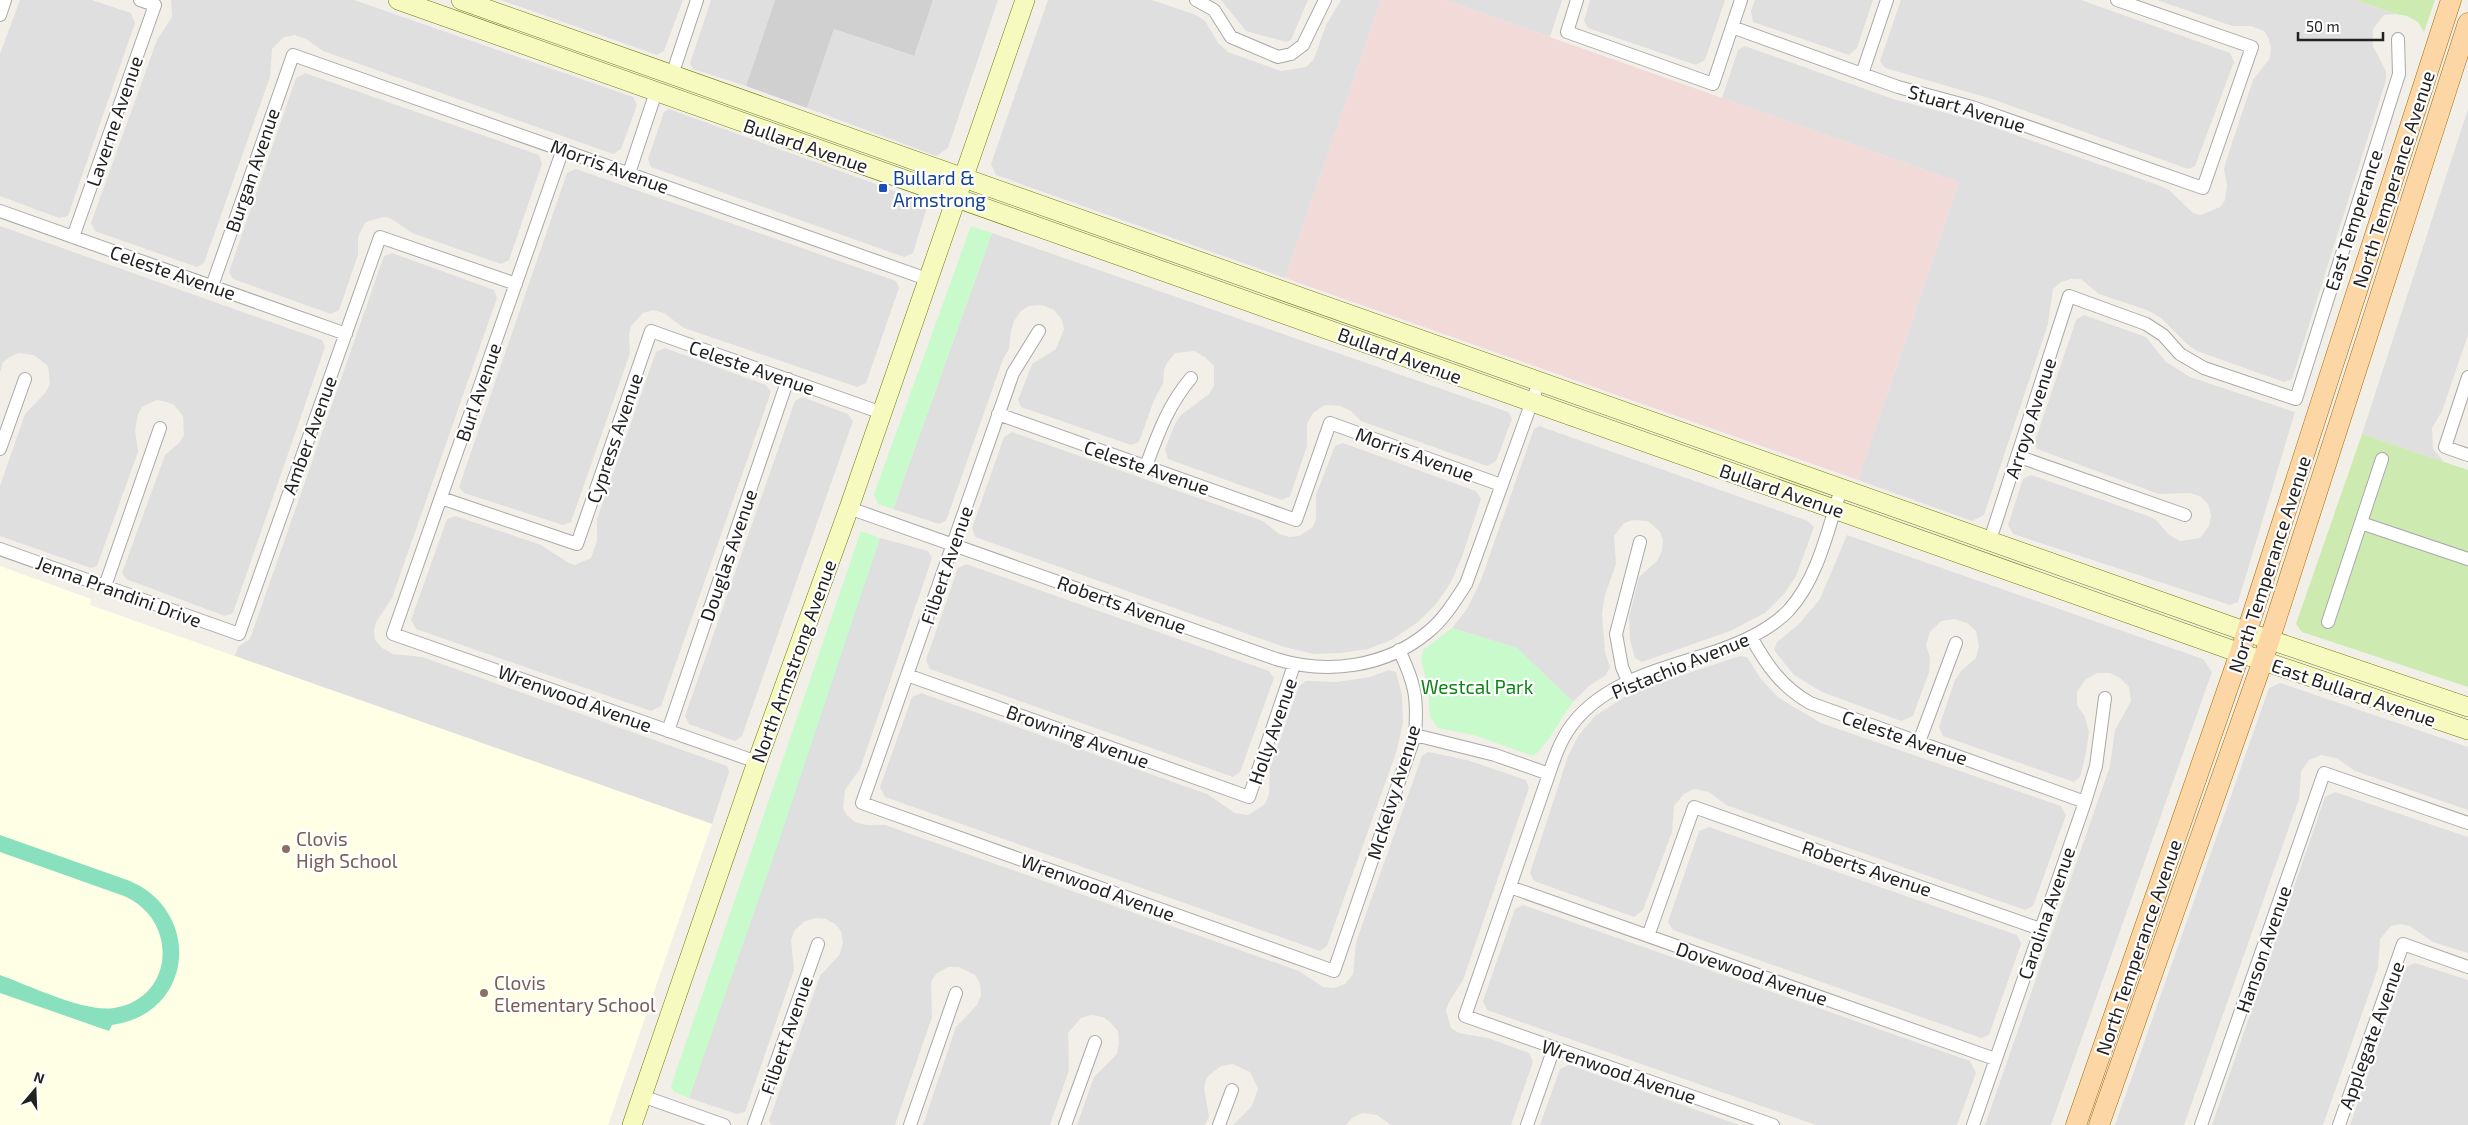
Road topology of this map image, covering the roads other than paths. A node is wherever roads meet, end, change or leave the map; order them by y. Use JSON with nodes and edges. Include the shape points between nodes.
{"nodes":[{"id":1,"x":5,"y":0,"type":"edge"},
{"id":2,"x":140,"y":0,"type":"edge"},
{"id":3,"x":398,"y":0,"type":"edge"},
{"id":4,"x":461,"y":0,"type":"edge"},
{"id":5,"x":697,"y":0,"type":"edge"},
{"id":6,"x":1025,"y":0,"type":"edge"},
{"id":7,"x":1196,"y":0,"type":"edge"},
{"id":8,"x":1325,"y":0,"type":"edge"},
{"id":9,"x":1577,"y":0,"type":"edge"},
{"id":10,"x":1741,"y":0,"type":"edge"},
{"id":11,"x":1887,"y":0,"type":"edge"},
{"id":12,"x":2117,"y":0,"type":"edge"},
{"id":13,"x":2451,"y":0,"type":"edge"},
{"id":14,"x":0,"y":15,"type":"edge"},
{"id":15,"x":2468,"y":23,"type":"edge"},
{"id":16,"x":1732,"y":27,"type":"junction"},
{"id":17,"x":2398,"y":39,"type":"dead end"},
{"id":18,"x":293,"y":55,"type":"joint"},
{"id":19,"x":559,"y":57,"type":"junction"},
{"id":20,"x":1862,"y":74,"type":"junction"},
{"id":21,"x":672,"y":75,"type":"junction"},
{"id":22,"x":656,"y":92,"type":"junction"},
{"id":23,"x":563,"y":149,"type":"junction"},
{"id":24,"x":629,"y":173,"type":"junction"},
{"id":25,"x":962,"y":178,"type":"junction"},
{"id":26,"x":956,"y":198,"type":"junction"},
{"id":27,"x":0,"y":211,"type":"edge"},
{"id":28,"x":73,"y":237,"type":"junction"},
{"id":29,"x":927,"y":279,"type":"junction"},
{"id":30,"x":516,"y":284,"type":"junction"},
{"id":31,"x":212,"y":286,"type":"junction"},
{"id":32,"x":2069,"y":296,"type":"joint"},
{"id":33,"x":651,"y":331,"type":"joint"},
{"id":34,"x":1039,"y":331,"type":"dead end"},
{"id":35,"x":346,"y":334,"type":"junction"},
{"id":36,"x":2468,"y":377,"type":"edge"},
{"id":37,"x":1191,"y":378,"type":"dead end"},
{"id":38,"x":25,"y":379,"type":"dead end"},
{"id":39,"x":788,"y":379,"type":"junction"},
{"id":40,"x":1538,"y":382,"type":"junction"},
{"id":41,"x":1531,"y":401,"type":"junction"},
{"id":42,"x":882,"y":413,"type":"junction"},
{"id":43,"x":998,"y":414,"type":"junction"},
{"id":44,"x":160,"y":428,"type":"dead end"},
{"id":45,"x":0,"y":449,"type":"edge"},
{"id":46,"x":2468,"y":455,"type":"edge"},
{"id":47,"x":2017,"y":456,"type":"junction"},
{"id":48,"x":2382,"y":459,"type":"dead end"},
{"id":49,"x":1146,"y":466,"type":"junction"},
{"id":50,"x":1501,"y":485,"type":"junction"},
{"id":51,"x":1841,"y":489,"type":"junction"},
{"id":52,"x":441,"y":498,"type":"junction"},
{"id":53,"x":849,"y":508,"type":"junction"},
{"id":54,"x":1834,"y":509,"type":"junction"},
{"id":55,"x":2185,"y":515,"type":"dead end"},
{"id":56,"x":1296,"y":520,"type":"joint"},
{"id":57,"x":2360,"y":523,"type":"junction"},
{"id":58,"x":1914,"y":536,"type":"junction"},
{"id":59,"x":1990,"y":540,"type":"junction"},
{"id":60,"x":1640,"y":542,"type":"dead end"},
{"id":61,"x":953,"y":544,"type":"junction"},
{"id":62,"x":0,"y":549,"type":"edge"},
{"id":63,"x":2468,"y":559,"type":"edge"},
{"id":64,"x":106,"y":586,"type":"junction"},
{"id":65,"x":2328,"y":622,"type":"dead end"},
{"id":66,"x":2247,"y":632,"type":"junction"},
{"id":67,"x":239,"y":634,"type":"joint"},
{"id":68,"x":393,"y":634,"type":"joint"},
{"id":69,"x":1751,"y":637,"type":"junction"},
{"id":70,"x":2269,"y":640,"type":"junction"},
{"id":71,"x":1956,"y":643,"type":"dead end"},
{"id":72,"x":1399,"y":650,"type":"junction"},
{"id":73,"x":2240,"y":653,"type":"junction"},
{"id":74,"x":2262,"y":660,"type":"junction"},
{"id":75,"x":1294,"y":665,"type":"junction"},
{"id":76,"x":907,"y":675,"type":"junction"},
{"id":77,"x":1628,"y":681,"type":"junction"},
{"id":78,"x":2105,"y":698,"type":"dead end"},
{"id":79,"x":2468,"y":707,"type":"edge"},
{"id":80,"x":2468,"y":730,"type":"edge"},
{"id":81,"x":668,"y":732,"type":"junction"},
{"id":82,"x":1415,"y":735,"type":"junction"},
{"id":83,"x":1920,"y":742,"type":"junction"},
{"id":84,"x":757,"y":762,"type":"junction"},
{"id":85,"x":1549,"y":774,"type":"junction"},
{"id":86,"x":1249,"y":797,"type":"joint"},
{"id":87,"x":2085,"y":802,"type":"junction"},
{"id":88,"x":862,"y":803,"type":"joint"},
{"id":89,"x":2468,"y":823,"type":"edge"},
{"id":90,"x":1510,"y":887,"type":"junction"},
{"id":91,"x":2040,"y":929,"type":"junction"},
{"id":92,"x":1648,"y":936,"type":"junction"},
{"id":93,"x":818,"y":944,"type":"dead end"},
{"id":94,"x":2468,"y":968,"type":"edge"},
{"id":95,"x":1334,"y":971,"type":"joint"},
{"id":96,"x":956,"y":993,"type":"dead end"},
{"id":97,"x":1465,"y":1016,"type":"joint"},
{"id":98,"x":1095,"y":1042,"type":"dead end"},
{"id":99,"x":1554,"y":1048,"type":"junction"},
{"id":100,"x":1995,"y":1059,"type":"junction"},
{"id":101,"x":1232,"y":1090,"type":"dead end"},
{"id":102,"x":642,"y":1096,"type":"junction"},
{"id":103,"x":632,"y":1125,"type":"edge"},
{"id":104,"x":724,"y":1125,"type":"edge"},
{"id":105,"x":754,"y":1125,"type":"edge"},
{"id":106,"x":910,"y":1125,"type":"edge"},
{"id":107,"x":1065,"y":1125,"type":"edge"},
{"id":108,"x":1219,"y":1125,"type":"edge"},
{"id":109,"x":1527,"y":1125,"type":"edge"},
{"id":110,"x":1773,"y":1125,"type":"edge"},
{"id":111,"x":1973,"y":1125,"type":"edge"},
{"id":112,"x":2076,"y":1125,"type":"edge"},
{"id":113,"x":2099,"y":1125,"type":"edge"},
{"id":114,"x":2201,"y":1125,"type":"edge"},
{"id":115,"x":2339,"y":1125,"type":"edge"}],
"edges":[{"from":1,"to":14,"type":"street"},
{"from":2,"to":28,"type":"street","name":"Laverne Avenue","via":[[155,5]]},
{"from":3,"to":19,"type":"main road","name":"Bullard Avenue"},
{"from":4,"to":21,"type":"main road","name":"Bullard Avenue"},
{"from":5,"to":21,"type":"street"},
{"from":6,"to":25,"type":"main road","name":"North Armstrong Avenue"},
{"from":7,"to":8,"type":"street","via":[[1214,10],[1231,37],[1278,57],[1291,54],[1303,45]]},
{"from":9,"to":16,"type":"street","via":[[1567,32],[1713,84]]},
{"from":10,"to":16,"type":"street"},
{"from":11,"to":20,"type":"street"},
{"from":12,"to":20,"type":"street","name":"Stuart Avenue","via":[[2252,47],[2203,188],[1996,114]]},
{"from":13,"to":66,"type":"main road","name":"North Temperance Avenue"},
{"from":15,"to":70,"type":"main road","name":"North Temperance Avenue"},
{"from":16,"to":20,"type":"street","name":"Stuart Avenue"},
{"from":17,"to":32,"type":"street","name":"East Temperance","via":[[2399,74],[2296,399],[2204,368],[2180,354],[2163,335],[2146,324]]},
{"from":18,"to":23,"type":"street","name":"Morris Avenue"},
{"from":18,"to":31,"type":"street","name":"Burgan Avenue"},
{"from":19,"to":21,"type":"main road","name":"Bullard Avenue","via":[[603,63],[655,79]]},
{"from":19,"to":22,"type":"main road","name":"Bullard Avenue"},
{"from":21,"to":25,"type":"main road","name":"Bullard Avenue"},
{"from":22,"to":24,"type":"street"},
{"from":22,"to":26,"type":"main road","name":"Bullard Avenue"},
{"from":23,"to":24,"type":"street","name":"Morris Avenue"},
{"from":23,"to":30,"type":"street","name":"Burl Avenue"},
{"from":24,"to":29,"type":"street","name":"Morris Avenue"},
{"from":25,"to":26,"type":"main road","name":"North Armstrong Avenue"},
{"from":25,"to":40,"type":"main road","name":"Bullard Avenue"},
{"from":26,"to":29,"type":"main road","name":"North Armstrong Avenue"},
{"from":26,"to":41,"type":"main road","name":"Bullard Avenue"},
{"from":27,"to":28,"type":"street","name":"Celeste Avenue"},
{"from":28,"to":31,"type":"street","name":"Celeste Avenue"},
{"from":29,"to":42,"type":"main road","name":"North Armstrong Avenue"},
{"from":30,"to":35,"type":"street","name":"Amber Avenue","via":[[380,236]]},
{"from":30,"to":52,"type":"street","name":"Burl Avenue"},
{"from":31,"to":35,"type":"street","name":"Celeste Avenue"},
{"from":32,"to":47,"type":"street","name":"Arroyo Avenue"},
{"from":33,"to":39,"type":"street","name":"Celeste Avenue"},
{"from":33,"to":52,"type":"street","name":"Cypress Avenue","via":[[577,544]]},
{"from":34,"to":43,"type":"street","name":"Filbert Avenue","via":[[1013,374]]},
{"from":35,"to":67,"type":"street","name":"Amber Avenue"},
{"from":36,"to":46,"type":"street","via":[[2445,447]]},
{"from":37,"to":49,"type":"street","via":[[1163,419]]},
{"from":38,"to":45,"type":"street"},
{"from":39,"to":42,"type":"street","name":"Celeste Avenue"},
{"from":39,"to":81,"type":"street","name":"Douglas Avenue"},
{"from":40,"to":41,"type":"street"},
{"from":40,"to":51,"type":"main road","name":"Bullard Avenue"},
{"from":41,"to":50,"type":"street"},
{"from":41,"to":54,"type":"main road","name":"Bullard Avenue"},
{"from":42,"to":53,"type":"main road","name":"North Armstrong Avenue"},
{"from":43,"to":49,"type":"street","name":"Celeste Avenue"},
{"from":43,"to":61,"type":"street","name":"Filbert Avenue"},
{"from":44,"to":64,"type":"street"},
{"from":47,"to":55,"type":"street"},
{"from":47,"to":59,"type":"street","name":"Arroyo Avenue"},
{"from":48,"to":57,"type":"street"},
{"from":49,"to":56,"type":"street","name":"Celeste Avenue"},
{"from":50,"to":56,"type":"street","name":"Morris Avenue","via":[[1330,423]]},
{"from":50,"to":72,"type":"street","via":[[1466,584],[1428,632]]},
{"from":51,"to":54,"type":"street","name":"Pistachio Avenue"},
{"from":51,"to":59,"type":"main road","name":"Bullard Avenue"},
{"from":52,"to":68,"type":"street","name":"Burl Avenue"},
{"from":53,"to":61,"type":"street","name":"Roberts Avenue"},
{"from":53,"to":84,"type":"main road","name":"North Armstrong Avenue"},
{"from":54,"to":58,"type":"main road","name":"Bullard Avenue"},
{"from":54,"to":69,"type":"street","name":"Pistachio Avenue","via":[[1803,591],[1788,610]]},
{"from":57,"to":63,"type":"street"},
{"from":57,"to":65,"type":"street"},
{"from":58,"to":59,"type":"main road","via":[[1936,534],[1976,547],[1984,546]]},
{"from":58,"to":73,"type":"main road","name":"Bullard Avenue"},
{"from":59,"to":66,"type":"main road","name":"Bullard Avenue"},
{"from":60,"to":77,"type":"street","via":[[1616,634]]},
{"from":61,"to":75,"type":"street","name":"Roberts Avenue"},
{"from":61,"to":76,"type":"street","name":"Filbert Avenue"},
{"from":62,"to":64,"type":"street","name":"Jenna Prandini Drive"},
{"from":64,"to":67,"type":"street","name":"Jenna Prandini Drive"},
{"from":66,"to":70,"type":"main road","name":"East Bullard Avenue"},
{"from":66,"to":73,"type":"main road","name":"North Temperance Avenue"},
{"from":68,"to":81,"type":"street","name":"Wrenwood Avenue"},
{"from":69,"to":77,"type":"street","name":"Pistachio Avenue"},
{"from":69,"to":83,"type":"street","name":"Celeste Avenue","via":[[1766,664],[1794,694],[1828,710]]},
{"from":70,"to":74,"type":"main road","name":"North Temperance Avenue"},
{"from":70,"to":79,"type":"main road","name":"East Bullard Avenue"},
{"from":71,"to":83,"type":"street"},
{"from":72,"to":75,"type":"street","name":"Roberts Avenue","via":[[1373,661],[1347,666],[1318,668]]},
{"from":72,"to":82,"type":"street","name":"McKelvy Avenue","via":[[1412,678],[1418,706]]},
{"from":73,"to":74,"type":"main road","name":"East Bullard Avenue"},
{"from":73,"to":112,"type":"main road","name":"North Temperance Avenue"},
{"from":74,"to":80,"type":"main road","name":"East Bullard Avenue"},
{"from":74,"to":113,"type":"main road","name":"North Temperance Avenue"},
{"from":75,"to":86,"type":"street","name":"Holly Avenue"},
{"from":76,"to":86,"type":"street","name":"Browning Avenue"},
{"from":76,"to":88,"type":"street","name":"Filbert Avenue"},
{"from":77,"to":85,"type":"street","name":"Pistachio Avenue","via":[[1602,696],[1581,714],[1563,738]]},
{"from":78,"to":87,"type":"street","name":"Carolina Avenue","via":[[2096,766]]},
{"from":81,"to":84,"type":"street","name":"Wrenwood Avenue"},
{"from":82,"to":85,"type":"street","via":[[1496,755]]},
{"from":82,"to":95,"type":"street","name":"McKelvy Avenue"},
{"from":83,"to":87,"type":"street","name":"Celeste Avenue"},
{"from":84,"to":102,"type":"main road","name":"North Armstrong Avenue"},
{"from":85,"to":90,"type":"street","name":"Pistachio Avenue"},
{"from":87,"to":91,"type":"street","name":"Carolina Avenue"},
{"from":88,"to":95,"type":"street","name":"Wrenwood Avenue"},
{"from":89,"to":114,"type":"street","name":"Hanson Avenue","via":[[2324,773]]},
{"from":90,"to":92,"type":"street","name":"Dovewood Avenue"},
{"from":90,"to":97,"type":"street","name":"Pistachio Avenue"},
{"from":91,"to":92,"type":"street","name":"Roberts Avenue","via":[[1694,807]]},
{"from":91,"to":100,"type":"street","name":"Carolina Avenue"},
{"from":92,"to":100,"type":"street","name":"Dovewood Avenue"},
{"from":93,"to":105,"type":"street","name":"Filbert Avenue"},
{"from":94,"to":115,"type":"street","name":"Applegate Avenue","via":[[2403,944]]},
{"from":96,"to":106,"type":"street"},
{"from":97,"to":99,"type":"street","name":"Wrenwood Avenue"},
{"from":98,"to":107,"type":"street"},
{"from":99,"to":109,"type":"street"},
{"from":99,"to":110,"type":"street","name":"Wrenwood Avenue"},
{"from":100,"to":111,"type":"street","name":"Carolina Avenue"},
{"from":101,"to":108,"type":"street"},
{"from":102,"to":103,"type":"main road","name":"North Armstrong Avenue"},
{"from":102,"to":104,"type":"street"}]}
